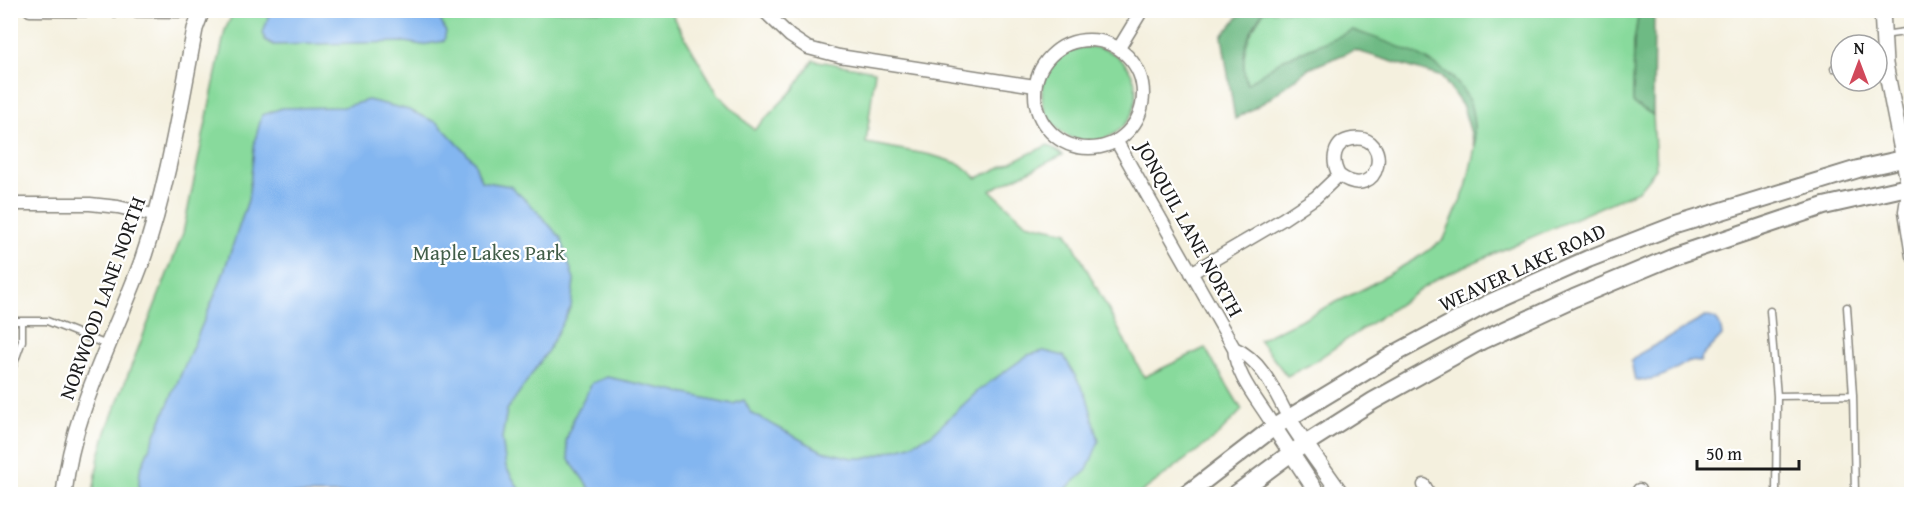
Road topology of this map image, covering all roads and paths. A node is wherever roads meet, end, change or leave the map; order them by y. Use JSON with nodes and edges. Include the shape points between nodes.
{"nodes":[{"id":1,"x":30,"y":10,"type":"edge"},
{"id":2,"x":763,"y":10,"type":"edge"},
{"id":3,"x":1142,"y":10,"type":"edge"},
{"id":4,"x":1882,"y":10,"type":"edge"},
{"id":5,"x":202,"y":11,"type":"edge"},
{"id":6,"x":1911,"y":30,"type":"edge"},
{"id":7,"x":1882,"y":33,"type":"edge"},
{"id":8,"x":1889,"y":34,"type":"edge"},
{"id":9,"x":1119,"y":48,"type":"junction"},
{"id":10,"x":1035,"y":86,"type":"junction"},
{"id":11,"x":1889,"y":93,"type":"edge"},
{"id":12,"x":1117,"y":142,"type":"junction"},
{"id":13,"x":1908,"y":158,"type":"edge"},
{"id":14,"x":1339,"y":175,"type":"dead end"},
{"id":15,"x":1911,"y":188,"type":"edge"},
{"id":16,"x":10,"y":204,"type":"edge"},
{"id":17,"x":157,"y":216,"type":"junction"},
{"id":18,"x":1911,"y":256,"type":"edge"},
{"id":19,"x":1191,"y":273,"type":"junction"},
{"id":20,"x":1847,"y":307,"type":"dead end"},
{"id":21,"x":1770,"y":311,"type":"dead end"},
{"id":22,"x":10,"y":321,"type":"edge"},
{"id":23,"x":22,"y":321,"type":"junction"},
{"id":24,"x":107,"y":345,"type":"junction"},
{"id":25,"x":1234,"y":348,"type":"junction"},
{"id":26,"x":10,"y":374,"type":"edge"},
{"id":27,"x":1853,"y":395,"type":"junction"},
{"id":28,"x":1777,"y":396,"type":"junction"},
{"id":29,"x":1289,"y":418,"type":"junction"},
{"id":30,"x":1274,"y":427,"type":"junction"},
{"id":31,"x":1298,"y":449,"type":"junction"},
{"id":32,"x":64,"y":495,"type":"edge"},
{"id":33,"x":1186,"y":495,"type":"edge"},
{"id":34,"x":1236,"y":495,"type":"edge"},
{"id":35,"x":1318,"y":495,"type":"edge"},
{"id":36,"x":1341,"y":495,"type":"edge"},
{"id":37,"x":1776,"y":495,"type":"edge"},
{"id":38,"x":1855,"y":495,"type":"edge"}],
"edges":[{"from":1,"to":5,"type":"street"},
{"from":2,"to":10,"type":"street","via":[[808,48]]},
{"from":3,"to":9,"type":"street"},
{"from":4,"to":7,"type":"street"},
{"from":5,"to":17,"type":"street","name":"NORWOOD LANE NORTH"},
{"from":6,"to":8,"type":"lane"},
{"from":9,"to":10,"type":"street","via":[[1093,40],[1067,44],[1052,54]]},
{"from":9,"to":12,"type":"street","name":"JONQUIL LANE NORTH","via":[[1142,77],[1144,96],[1141,114]]},
{"from":10,"to":12,"type":"street","via":[[1034,100],[1041,121],[1066,144],[1092,149]]},
{"from":11,"to":13,"type":"street"},
{"from":12,"to":19,"type":"street","name":"JONQUIL LANE NORTH"},
{"from":13,"to":15,"type":"street"},
{"from":13,"to":29,"type":"main road","name":"WEAVER LAKE ROAD","via":[[1749,202],[1588,259],[1487,304]]},
{"from":14,"to":19,"type":"street","via":[[1316,197]]},
{"from":15,"to":18,"type":"street","via":[[1905,211]]},
{"from":15,"to":31,"type":"main road","via":[[1824,206],[1672,257],[1585,294],[1481,341],[1373,401]]},
{"from":16,"to":17,"type":"street","via":[[90,204]]},
{"from":17,"to":24,"type":"street","name":"NORWOOD LANE NORTH"},
{"from":19,"to":25,"type":"street","name":"JONQUIL LANE NORTH"},
{"from":20,"to":27,"type":"lane"},
{"from":21,"to":28,"type":"lane"},
{"from":22,"to":23,"type":"lane"},
{"from":23,"to":24,"type":"lane","via":[[47,321]]},
{"from":23,"to":26,"type":"lane","via":[[22,340]]},
{"from":24,"to":32,"type":"street","name":"NORWOOD LANE NORTH","via":[[80,421]]},
{"from":25,"to":29,"type":"street","name":"JONQUIL LANE NORTH","via":[[1257,364]]},
{"from":25,"to":30,"type":"street","name":"JONQUIL LANE NORTH","via":[[1241,376]]},
{"from":27,"to":28,"type":"lane"},
{"from":27,"to":38,"type":"lane"},
{"from":28,"to":37,"type":"lane"},
{"from":29,"to":30,"type":"main road","name":"WEAVER LAKE ROAD"},
{"from":29,"to":31,"type":"street","name":"JONQUIL LANE NORTH"},
{"from":30,"to":31,"type":"street","name":"JONQUIL LANE NORTH"},
{"from":30,"to":33,"type":"main road","name":"WEAVER LAKE ROAD"},
{"from":31,"to":34,"type":"main road"},
{"from":31,"to":35,"type":"street","name":"JONQUIL LANE NORTH"},
{"from":31,"to":36,"type":"street","name":"JONQUIL LANE NORTH","via":[[1318,459]]}]}
